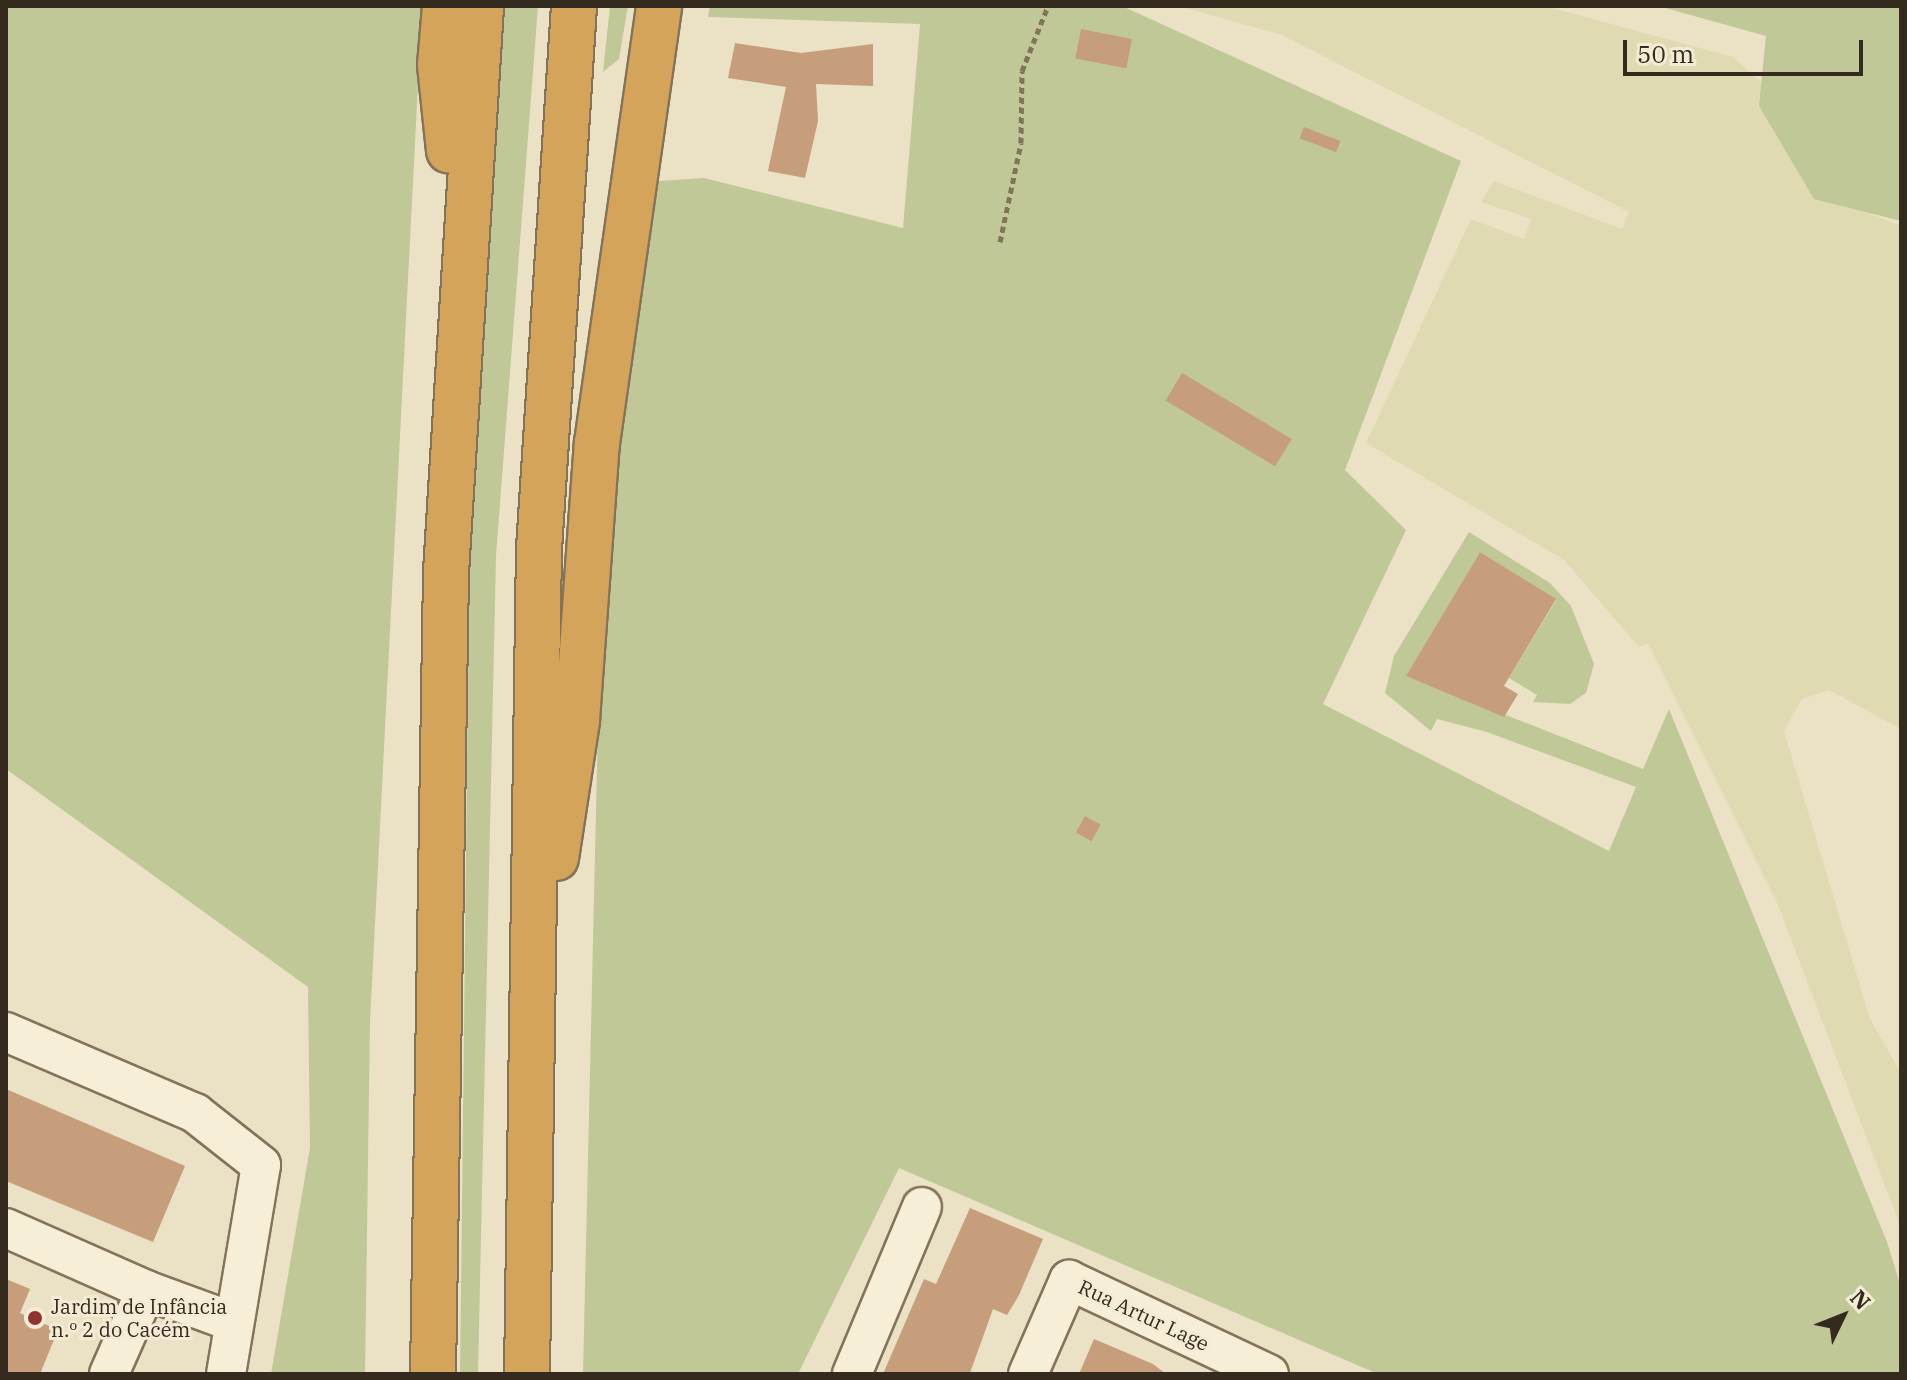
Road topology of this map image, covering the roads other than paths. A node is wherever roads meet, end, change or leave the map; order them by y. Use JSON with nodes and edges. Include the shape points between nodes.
{"nodes":[{"id":1,"x":445,"y":6,"type":"edge"},
{"id":2,"x":481,"y":6,"type":"edge"},
{"id":3,"x":574,"y":6,"type":"edge"},
{"id":4,"x":659,"y":6,"type":"edge"},
{"id":5,"x":461,"y":258,"type":"junction"},
{"id":6,"x":533,"y":998,"type":"junction"},
{"id":7,"x":6,"y":1032,"type":"edge"},
{"id":8,"x":922,"y":1207,"type":"dead end"},
{"id":9,"x":6,"y":1228,"type":"edge"},
{"id":10,"x":146,"y":1290,"type":"junction"},
{"id":11,"x":233,"y":1322,"type":"junction"},
{"id":12,"x":109,"y":1374,"type":"edge"},
{"id":13,"x":226,"y":1374,"type":"edge"},
{"id":14,"x":433,"y":1374,"type":"edge"},
{"id":15,"x":527,"y":1374,"type":"edge"},
{"id":16,"x":852,"y":1374,"type":"edge"},
{"id":17,"x":1028,"y":1374,"type":"edge"},
{"id":18,"x":1269,"y":1374,"type":"edge"}],
"edges":[{"from":1,"to":5,"type":"highway","via":[[440,65]]},
{"from":2,"to":5,"type":"highway"},
{"from":3,"to":6,"type":"highway","via":[[539,534]]},
{"from":4,"to":6,"type":"highway","via":[[597,443],[577,720]]},
{"from":5,"to":14,"type":"highway","via":[[446,572]]},
{"from":6,"to":15,"type":"highway"},
{"from":7,"to":11,"type":"street","via":[[195,1113],[261,1165]]},
{"from":8,"to":16,"type":"street"},
{"from":9,"to":10,"type":"street"},
{"from":10,"to":11,"type":"street"},
{"from":10,"to":12,"type":"street"},
{"from":11,"to":13,"type":"street"},
{"from":17,"to":18,"type":"street","name":"Rua Artur Lage","via":[[1069,1280]]}]}
